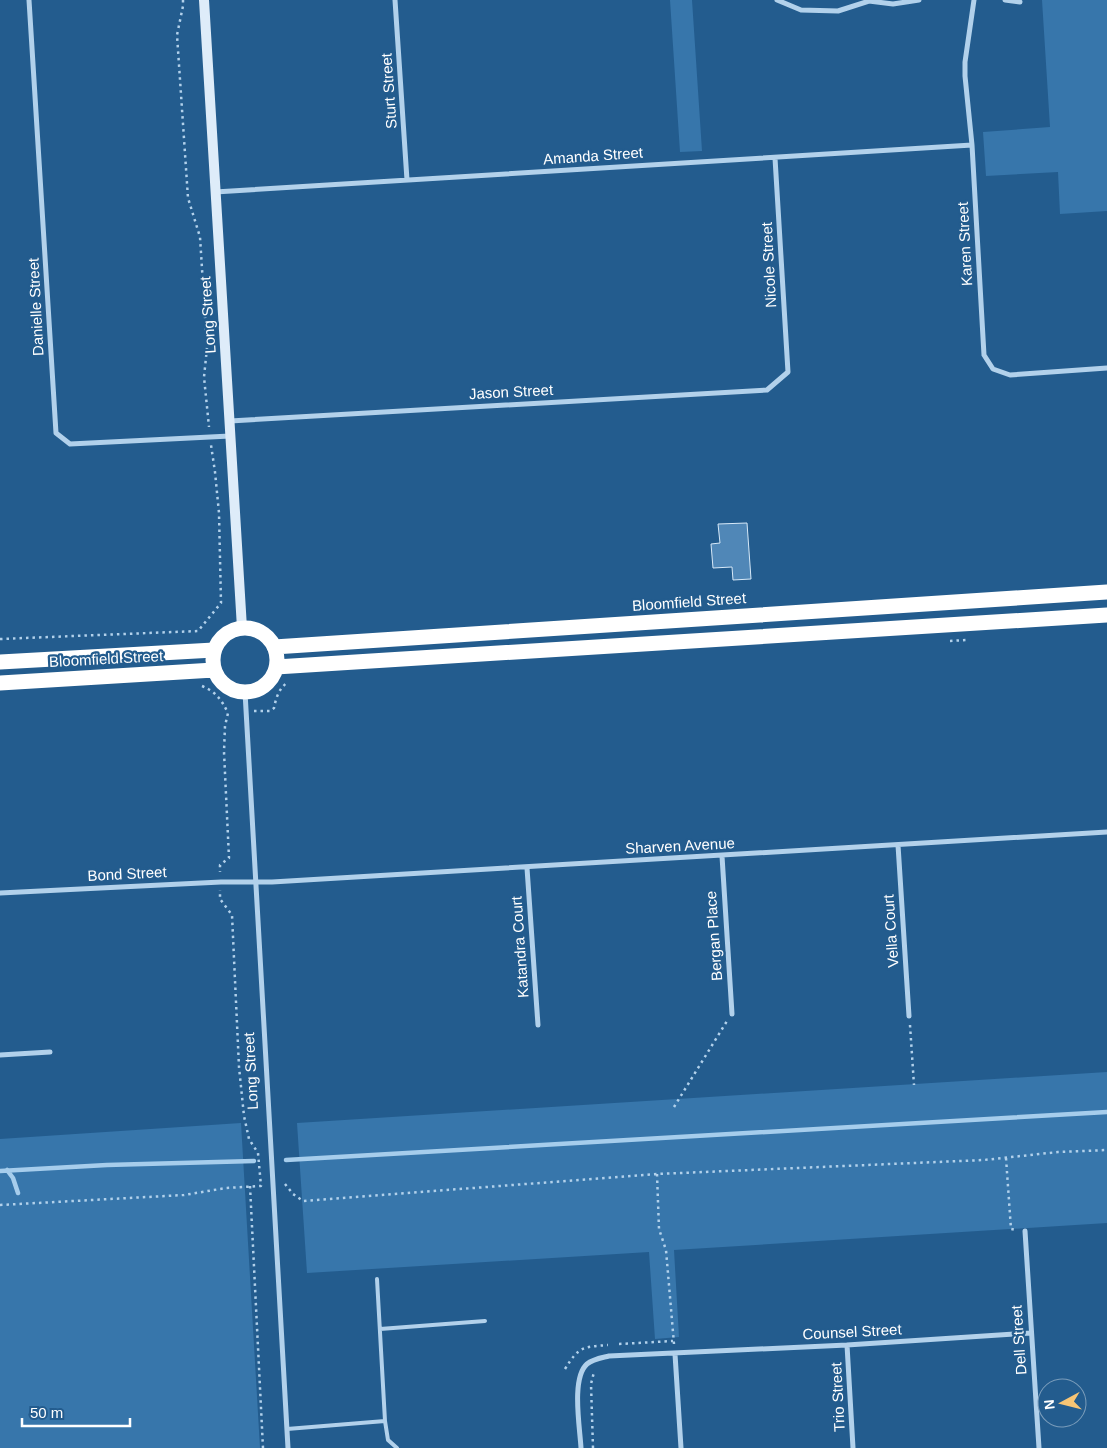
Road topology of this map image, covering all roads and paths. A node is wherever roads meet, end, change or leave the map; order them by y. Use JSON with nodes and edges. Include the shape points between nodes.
{"nodes":[{"id":1,"x":29,"y":0,"type":"edge"},
{"id":2,"x":183,"y":0,"type":"edge"},
{"id":3,"x":204,"y":0,"type":"edge"},
{"id":4,"x":395,"y":0,"type":"edge"},
{"id":5,"x":778,"y":0,"type":"edge"},
{"id":6,"x":920,"y":0,"type":"edge"},
{"id":7,"x":974,"y":0,"type":"edge"},
{"id":8,"x":1005,"y":0,"type":"edge"},
{"id":9,"x":1020,"y":2,"type":"dead end"},
{"id":10,"x":972,"y":145,"type":"junction"},
{"id":11,"x":775,"y":158,"type":"junction"},
{"id":12,"x":407,"y":180,"type":"junction"},
{"id":13,"x":216,"y":192,"type":"junction"},
{"id":14,"x":1107,"y":368,"type":"edge"},
{"id":15,"x":788,"y":372,"type":"joint"},
{"id":16,"x":230,"y":421,"type":"junction"},
{"id":17,"x":230,"y":436,"type":"junction"},
{"id":18,"x":210,"y":437,"type":"junction"},
{"id":19,"x":1107,"y":592,"type":"edge"},
{"id":20,"x":1107,"y":615,"type":"edge"},
{"id":21,"x":242,"y":628,"type":"junction"},
{"id":22,"x":0,"y":639,"type":"edge"},
{"id":23,"x":972,"y":639,"type":"dead end"},
{"id":24,"x":944,"y":641,"type":"dead end"},
{"id":25,"x":274,"y":647,"type":"junction"},
{"id":26,"x":214,"y":650,"type":"junction"},
{"id":27,"x":0,"y":662,"type":"edge"},
{"id":28,"x":276,"y":666,"type":"junction"},
{"id":29,"x":214,"y":670,"type":"junction"},
{"id":30,"x":292,"y":680,"type":"dead end"},
{"id":31,"x":0,"y":683,"type":"edge"},
{"id":32,"x":198,"y":684,"type":"dead end"},
{"id":33,"x":245,"y":692,"type":"junction"},
{"id":34,"x":246,"y":712,"type":"junction"},
{"id":35,"x":228,"y":713,"type":"junction"},
{"id":36,"x":1107,"y":832,"type":"edge"},
{"id":37,"x":898,"y":845,"type":"junction"},
{"id":38,"x":722,"y":856,"type":"junction"},
{"id":39,"x":527,"y":868,"type":"junction"},
{"id":40,"x":255,"y":881,"type":"junction"},
{"id":41,"x":221,"y":882,"type":"junction"},
{"id":42,"x":0,"y":893,"type":"edge"},
{"id":43,"x":732,"y":1014,"type":"joint"},
{"id":44,"x":909,"y":1016,"type":"joint"},
{"id":45,"x":538,"y":1025,"type":"dead end"},
{"id":46,"x":50,"y":1052,"type":"dead end"},
{"id":47,"x":0,"y":1055,"type":"edge"},
{"id":48,"x":914,"y":1085,"type":"dead end"},
{"id":49,"x":674,"y":1107,"type":"dead end"},
{"id":50,"x":1107,"y":1150,"type":"edge"},
{"id":51,"x":1006,"y":1158,"type":"junction"},
{"id":52,"x":657,"y":1174,"type":"junction"},
{"id":53,"x":285,"y":1184,"type":"dead end"},
{"id":54,"x":250,"y":1186,"type":"junction"},
{"id":55,"x":0,"y":1205,"type":"edge"},
{"id":56,"x":1025,"y":1231,"type":"joint"},
{"id":57,"x":377,"y":1279,"type":"dead end"},
{"id":58,"x":485,"y":1321,"type":"dead end"},
{"id":59,"x":380,"y":1329,"type":"junction"},
{"id":60,"x":1031,"y":1333,"type":"junction"},
{"id":61,"x":847,"y":1345,"type":"junction"},
{"id":62,"x":675,"y":1354,"type":"junction"},
{"id":63,"x":597,"y":1358,"type":"junction"},
{"id":64,"x":385,"y":1421,"type":"junction"},
{"id":65,"x":287,"y":1429,"type":"junction"},
{"id":66,"x":263,"y":1448,"type":"edge"},
{"id":67,"x":288,"y":1448,"type":"edge"},
{"id":68,"x":396,"y":1448,"type":"edge"},
{"id":69,"x":581,"y":1448,"type":"edge"},
{"id":70,"x":593,"y":1448,"type":"edge"},
{"id":71,"x":681,"y":1448,"type":"edge"},
{"id":72,"x":853,"y":1448,"type":"edge"},
{"id":73,"x":1039,"y":1448,"type":"edge"}],
"edges":[{"from":1,"to":18,"type":"street","name":"Danielle Street","via":[[56,433],[70,444]]},
{"from":2,"to":18,"type":"path","via":[[177,35],[188,198],[200,237],[207,348],[204,377]]},
{"from":3,"to":13,"type":"street","name":"Long Street"},
{"from":4,"to":12,"type":"street","name":"Sturt Street"},
{"from":5,"to":6,"type":"street","via":[[802,10],[838,11],[869,1],[893,4]]},
{"from":7,"to":10,"type":"street","name":"Karen Street","via":[[965,62]]},
{"from":8,"to":9,"type":"street"},
{"from":10,"to":11,"type":"street","name":"Amanda Street"},
{"from":10,"to":14,"type":"street","name":"Karen Street","via":[[984,355],[993,369],[1010,375]]},
{"from":11,"to":12,"type":"street","name":"Amanda Street"},
{"from":11,"to":15,"type":"street","name":"Nicole Street"},
{"from":12,"to":13,"type":"street","name":"Amanda Street"},
{"from":13,"to":16,"type":"street","name":"Long Street"},
{"from":15,"to":16,"type":"street","name":"Jason Street","via":[[767,390]]},
{"from":16,"to":17,"type":"street","name":"Long Street"},
{"from":17,"to":18,"type":"street","name":"Danielle Street"},
{"from":17,"to":21,"type":"street","name":"Long Street"},
{"from":18,"to":22,"type":"path","via":[[219,513],[221,602],[198,631]]},
{"from":19,"to":25,"type":"highway","name":"Bloomfield Street"},
{"from":20,"to":28,"type":"highway"},
{"from":21,"to":25,"type":"highway","via":[[261,632]]},
{"from":21,"to":26,"type":"highway","via":[[225,635]]},
{"from":23,"to":24,"type":"path"},
{"from":25,"to":28,"type":"highway"},
{"from":26,"to":27,"type":"highway","name":"Bloomfield Street"},
{"from":26,"to":29,"type":"highway"},
{"from":28,"to":33,"type":"highway","via":[[265,685]]},
{"from":29,"to":31,"type":"highway","name":"Bloomfield Street"},
{"from":29,"to":33,"type":"highway","via":[[226,686]]},
{"from":30,"to":34,"type":"path","via":[[285,683],[270,711]]},
{"from":32,"to":35,"type":"path","via":[[213,690]]},
{"from":33,"to":34,"type":"street","name":"Long Street"},
{"from":34,"to":35,"type":"path"},
{"from":34,"to":40,"type":"street","name":"Long Street"},
{"from":35,"to":41,"type":"path","via":[[224,726],[224,752],[229,858],[220,865]]},
{"from":36,"to":37,"type":"street","name":"Sharven Avenue"},
{"from":37,"to":38,"type":"street","name":"Sharven Avenue"},
{"from":37,"to":44,"type":"street","name":"Vella Court"},
{"from":38,"to":39,"type":"street","name":"Sharven Avenue"},
{"from":38,"to":43,"type":"street","name":"Bergan Place"},
{"from":39,"to":40,"type":"street","name":"Sharven Avenue"},
{"from":39,"to":45,"type":"street","name":"Katandra Court"},
{"from":40,"to":41,"type":"street","name":"Bond Street"},
{"from":40,"to":65,"type":"street","name":"Long Street"},
{"from":41,"to":42,"type":"street","name":"Bond Street"},
{"from":41,"to":54,"type":"path","via":[[220,899],[232,916],[244,1116],[249,1140],[258,1153],[261,1186]]},
{"from":43,"to":49,"type":"path"},
{"from":44,"to":48,"type":"path"},
{"from":46,"to":47,"type":"street"},
{"from":50,"to":51,"type":"path"},
{"from":51,"to":52,"type":"path"},
{"from":51,"to":56,"type":"path","via":[[1011,1229]]},
{"from":52,"to":53,"type":"path","via":[[303,1200]]},
{"from":52,"to":62,"type":"path","via":[[659,1229],[666,1250]]},
{"from":54,"to":55,"type":"path","via":[[184,1195]]},
{"from":54,"to":66,"type":"path"},
{"from":56,"to":60,"type":"street","name":"Dell Street"},
{"from":57,"to":59,"type":"lane"},
{"from":58,"to":59,"type":"lane"},
{"from":59,"to":64,"type":"lane"},
{"from":60,"to":61,"type":"street","name":"Counsel Street"},
{"from":60,"to":73,"type":"street","name":"Dell Street"},
{"from":61,"to":62,"type":"street","name":"Counsel Street"},
{"from":61,"to":72,"type":"street","name":"Trio Street"},
{"from":62,"to":63,"type":"street","name":"Counsel Street"},
{"from":62,"to":71,"type":"street"},
{"from":63,"to":69,"type":"street","via":[[586,1365],[579,1377]]},
{"from":63,"to":70,"type":"path","via":[[591,1384]]},
{"from":64,"to":65,"type":"lane"},
{"from":64,"to":68,"type":"lane","via":[[388,1440]]},
{"from":65,"to":67,"type":"street","name":"Long Street"}]}
